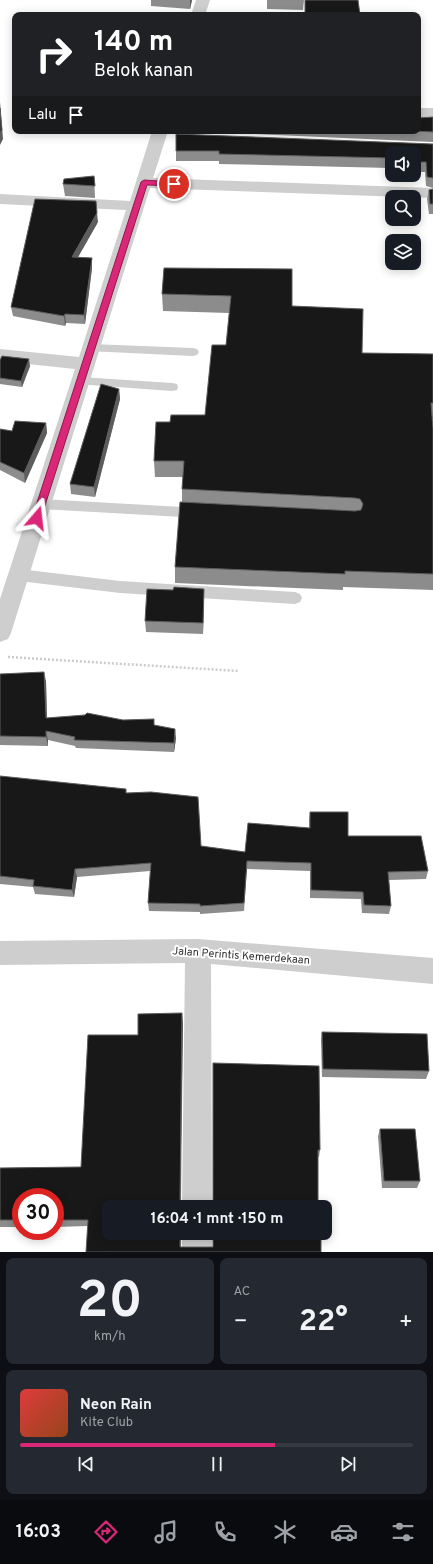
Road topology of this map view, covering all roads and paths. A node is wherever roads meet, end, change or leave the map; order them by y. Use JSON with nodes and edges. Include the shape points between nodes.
{"nodes":[{"id":1,"x":203,"y":0,"type":"edge"},
{"id":2,"x":199,"y":12,"type":"edge"},
{"id":3,"x":421,"y":113,"type":"edge"},
{"id":4,"x":433,"y":113,"type":"edge"},
{"id":5,"x":164,"y":135,"type":"edge"},
{"id":6,"x":144,"y":182,"type":"junction"},
{"id":7,"x":433,"y":193,"type":"edge"},
{"id":8,"x":0,"y":199,"type":"edge"},
{"id":9,"x":137,"y":206,"type":"junction"},
{"id":10,"x":193,"y":352,"type":"dead end"},
{"id":11,"x":0,"y":355,"type":"edge"},
{"id":12,"x":89,"y":356,"type":"junction"},
{"id":13,"x":80,"y":381,"type":"junction"},
{"id":14,"x":172,"y":387,"type":"dead end"},
{"id":15,"x":41,"y":504,"type":"junction"},
{"id":16,"x":217,"y":514,"type":"edge"},
{"id":17,"x":19,"y":575,"type":"junction"},
{"id":18,"x":295,"y":598,"type":"dead end"},
{"id":19,"x":0,"y":633,"type":"edge"},
{"id":20,"x":0,"y":656,"type":"edge"},
{"id":21,"x":240,"y":671,"type":"dead end"},
{"id":22,"x":198,"y":951,"type":"junction"},
{"id":23,"x":0,"y":953,"type":"edge"},
{"id":24,"x":433,"y":971,"type":"edge"},
{"id":25,"x":197,"y":1200,"type":"edge"},
{"id":26,"x":197,"y":1240,"type":"edge"},
{"id":27,"x":197,"y":1252,"type":"edge"}],
"edges":[{"from":1,"to":2,"type":"street"},
{"from":3,"to":4,"type":"street"},
{"from":5,"to":6,"type":"street"},
{"from":6,"to":7,"type":"street"},
{"from":6,"to":9,"type":"street"},
{"from":8,"to":9,"type":"street"},
{"from":9,"to":12,"type":"street"},
{"from":10,"to":12,"type":"lane"},
{"from":11,"to":12,"type":"street"},
{"from":12,"to":13,"type":"street"},
{"from":13,"to":14,"type":"lane"},
{"from":13,"to":15,"type":"street"},
{"from":15,"to":16,"type":"lane"},
{"from":15,"to":17,"type":"street"},
{"from":17,"to":18,"type":"lane","via":[[120,587]]},
{"from":17,"to":19,"type":"street"},
{"from":20,"to":21,"type":"path"},
{"from":22,"to":23,"type":"street","name":"Jalan Perintis Kemerdekaan"},
{"from":22,"to":24,"type":"street","name":"Jalan Perintis Kemerdekaan"},
{"from":22,"to":25,"type":"street"},
{"from":26,"to":27,"type":"street"}]}
